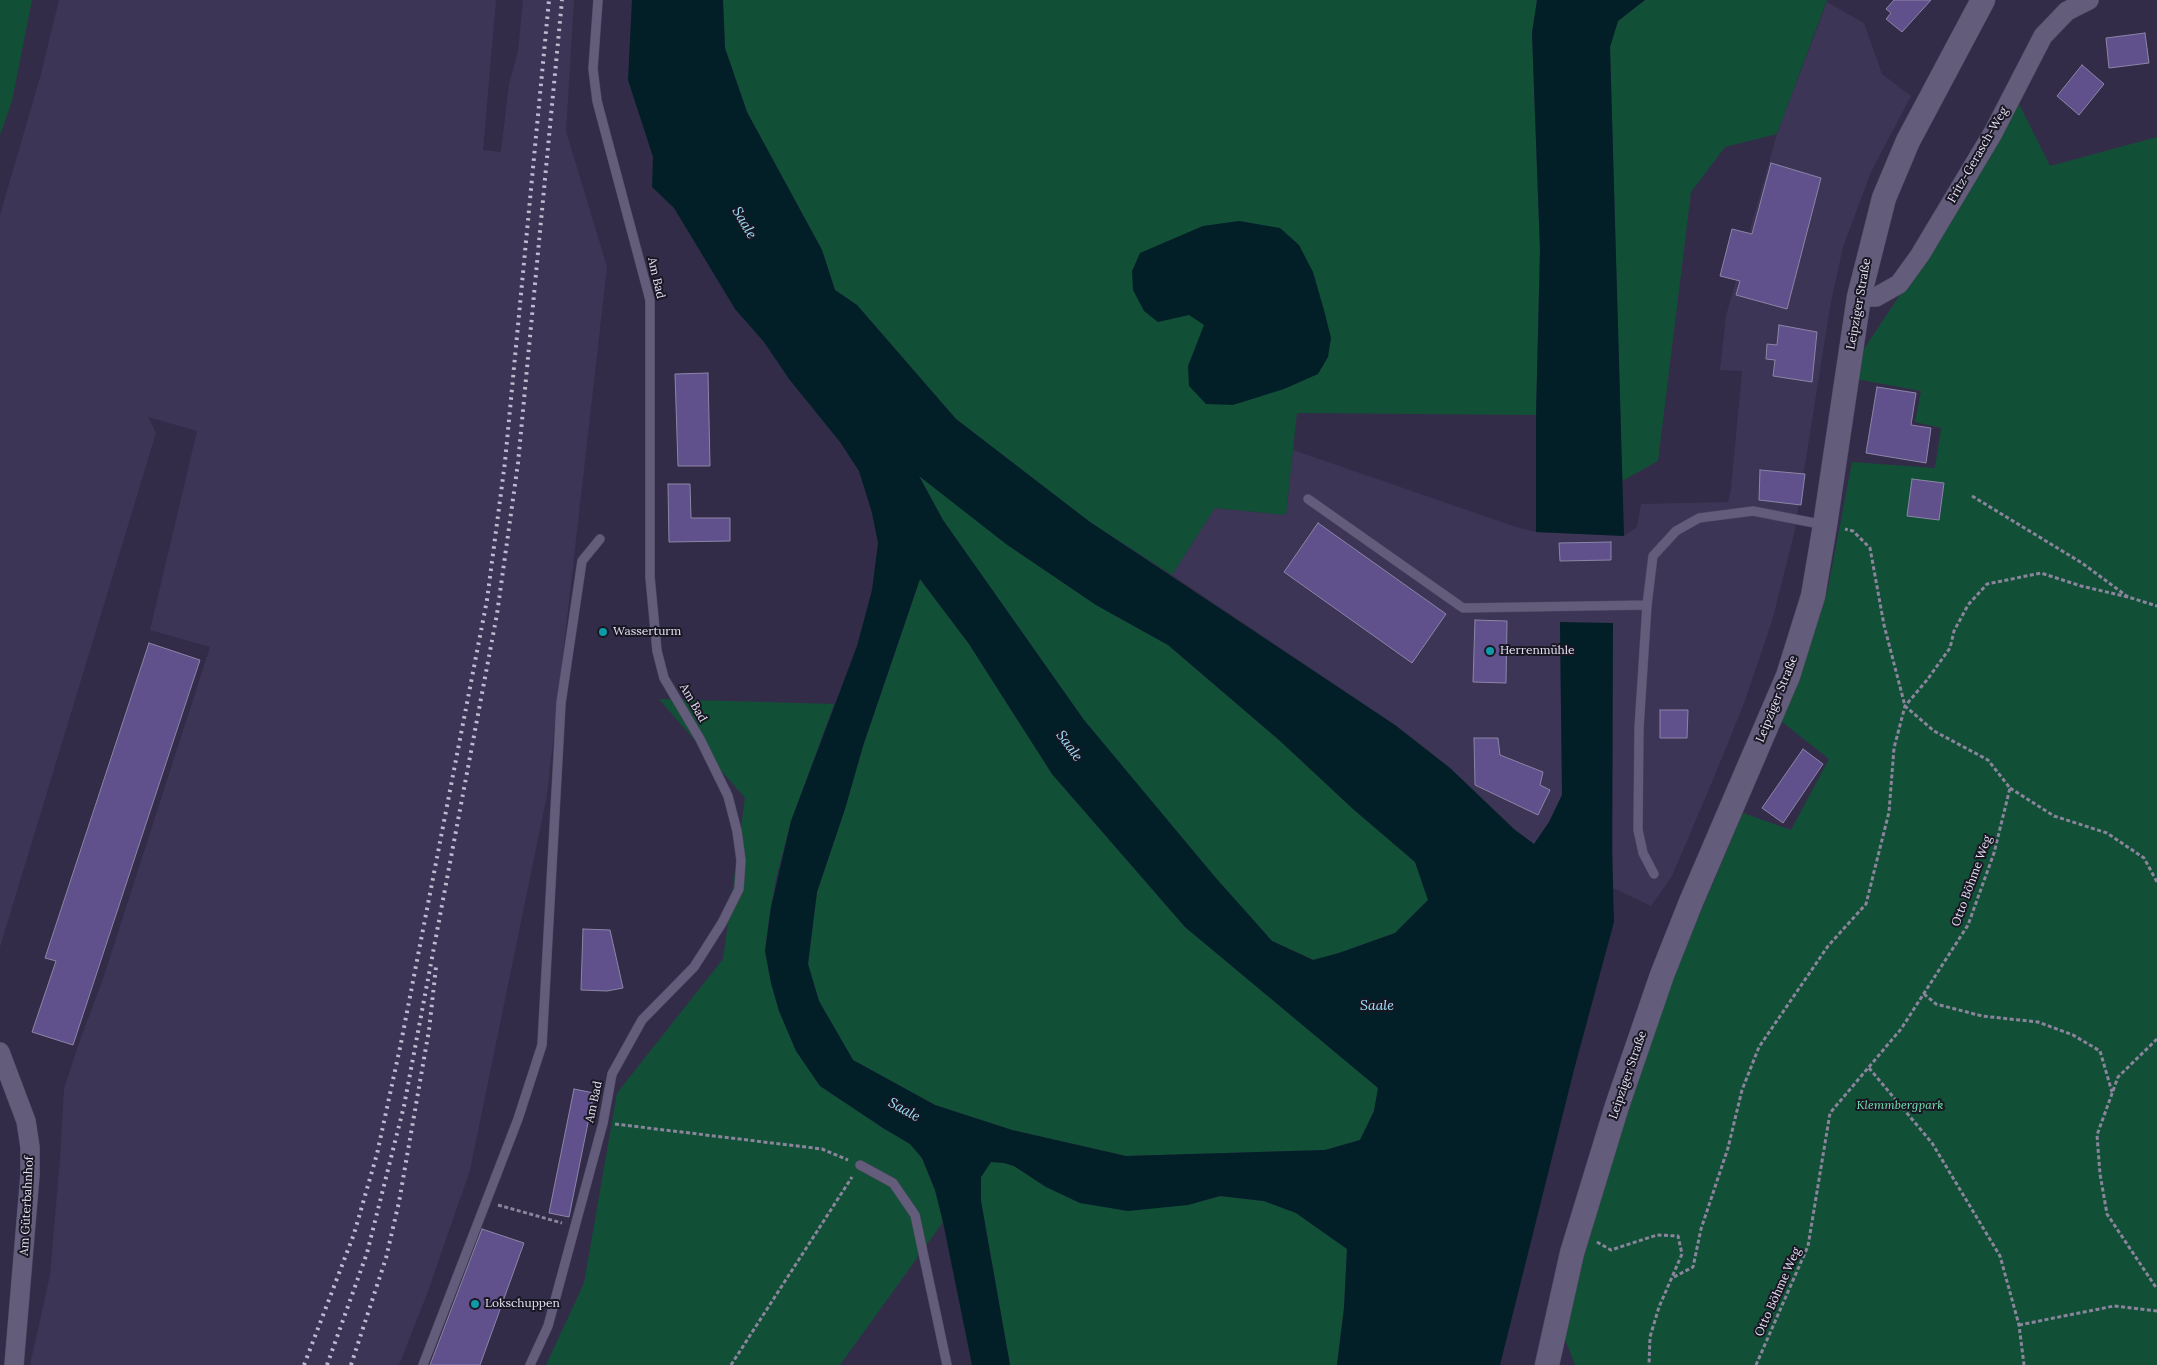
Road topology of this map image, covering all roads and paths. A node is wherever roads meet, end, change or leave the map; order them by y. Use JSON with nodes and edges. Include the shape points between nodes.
{"nodes":[{"id":1,"x":598,"y":0,"type":"edge"},
{"id":2,"x":1983,"y":0,"type":"edge"},
{"id":3,"x":2089,"y":0,"type":"edge"},
{"id":4,"x":1858,"y":297,"type":"junction"},
{"id":5,"x":1972,"y":496,"type":"dead end"},
{"id":6,"x":1308,"y":499,"type":"dead end"},
{"id":7,"x":1825,"y":525,"type":"junction"},
{"id":8,"x":600,"y":538,"type":"dead end"},
{"id":9,"x":2128,"y":597,"type":"junction"},
{"id":10,"x":1647,"y":605,"type":"junction"},
{"id":11,"x":2157,"y":606,"type":"edge"},
{"id":12,"x":1905,"y":706,"type":"junction"},
{"id":13,"x":2010,"y":788,"type":"junction"},
{"id":14,"x":1654,"y":874,"type":"dead end"},
{"id":15,"x":2157,"y":882,"type":"edge"},
{"id":16,"x":1924,"y":994,"type":"junction"},
{"id":17,"x":2157,"y":1039,"type":"edge"},
{"id":18,"x":0,"y":1052,"type":"edge"},
{"id":19,"x":1869,"y":1068,"type":"junction"},
{"id":20,"x":2112,"y":1092,"type":"junction"},
{"id":21,"x":603,"y":1123,"type":"junction"},
{"id":22,"x":860,"y":1165,"type":"junction"},
{"id":23,"x":486,"y":1202,"type":"junction"},
{"id":24,"x":575,"y":1226,"type":"junction"},
{"id":25,"x":1579,"y":1232,"type":"junction"},
{"id":26,"x":1674,"y":1277,"type":"junction"},
{"id":27,"x":2157,"y":1289,"type":"edge"},
{"id":28,"x":2157,"y":1311,"type":"edge"},
{"id":29,"x":2019,"y":1325,"type":"junction"},
{"id":30,"x":14,"y":1365,"type":"edge"},
{"id":31,"x":423,"y":1365,"type":"edge"},
{"id":32,"x":530,"y":1365,"type":"edge"},
{"id":33,"x":731,"y":1365,"type":"edge"},
{"id":34,"x":947,"y":1365,"type":"edge"},
{"id":35,"x":1547,"y":1365,"type":"edge"},
{"id":36,"x":1649,"y":1365,"type":"edge"},
{"id":37,"x":1756,"y":1365,"type":"edge"},
{"id":38,"x":2024,"y":1365,"type":"edge"}],
"edges":[{"from":1,"to":21,"type":"lane","name":"Am Bad","via":[[593,69],[597,102],[650,300],[650,576],[657,651],[664,678],[728,796],[741,860],[739,889],[722,923],[694,967],[642,1020],[612,1074]]},
{"from":2,"to":4,"type":"street","name":"Leipziger Straße","via":[[1908,141],[1887,190]]},
{"from":3,"to":4,"type":"street","name":"Fritz-Gerasch-Weg","via":[[2067,11],[2043,36],[1993,133],[1920,255],[1898,284],[1876,296]]},
{"from":4,"to":7,"type":"street","name":"Leipziger Straße"},
{"from":5,"to":9,"type":"path","via":[[2082,563]]},
{"from":6,"to":10,"type":"lane","via":[[1463,608]]},
{"from":7,"to":10,"type":"lane","via":[[1753,511],[1699,518],[1676,531],[1653,556]]},
{"from":7,"to":12,"type":"path","via":[[1853,531],[1870,548],[1884,625]]},
{"from":7,"to":25,"type":"street","name":"Leipziger Straße","via":[[1813,596],[1788,676],[1662,975],[1617,1106]]},
{"from":8,"to":23,"type":"lane","via":[[582,561],[561,703],[542,1045]]},
{"from":9,"to":11,"type":"path"},
{"from":9,"to":12,"type":"path","via":[[2041,573],[1987,584],[1968,605],[1954,631],[1950,648]]},
{"from":10,"to":14,"type":"lane","via":[[1639,728],[1638,830],[1643,853]]},
{"from":12,"to":13,"type":"path","via":[[1934,731],[1988,760]]},
{"from":12,"to":26,"type":"path","via":[[1894,748],[1889,812],[1866,904],[1828,946],[1759,1047],[1742,1090],[1693,1267]]},
{"from":13,"to":15,"type":"path","via":[[2054,816],[2107,833],[2144,858]]},
{"from":13,"to":16,"type":"path","name":"Otto Böhme Weg","via":[[1994,853],[1968,926]]},
{"from":16,"to":19,"type":"path","name":"Otto Böhme Weg"},
{"from":16,"to":20,"type":"path","via":[[1936,1004],[1982,1016],[2038,1022],[2073,1035],[2100,1051]]},
{"from":17,"to":20,"type":"path","via":[[2118,1077]]},
{"from":18,"to":30,"type":"street","name":"Am Güterbahnhof","via":[[26,1122],[30,1147]]},
{"from":19,"to":29,"type":"path","via":[[1932,1144],[1962,1190],[2000,1256]]},
{"from":19,"to":37,"type":"path","name":"Otto Böhme Weg","via":[[1830,1113],[1808,1246]]},
{"from":20,"to":27,"type":"path","via":[[2097,1135],[2107,1214]]},
{"from":21,"to":22,"type":"path","via":[[822,1150]]},
{"from":21,"to":24,"type":"lane","name":"Am Bad"},
{"from":22,"to":33,"type":"path"},
{"from":22,"to":34,"type":"lane","via":[[893,1183],[915,1215]]},
{"from":23,"to":24,"type":"path"},
{"from":23,"to":31,"type":"lane"},
{"from":24,"to":32,"type":"lane","name":"Am Bad","via":[[548,1326]]},
{"from":25,"to":26,"type":"path","via":[[1611,1250],[1657,1235],[1678,1236],[1682,1254]]},
{"from":25,"to":35,"type":"street","name":"Leipziger Straße"},
{"from":26,"to":36,"type":"path","via":[[1659,1307],[1650,1336]]},
{"from":28,"to":29,"type":"path","via":[[2114,1306]]},
{"from":29,"to":38,"type":"path"}]}
